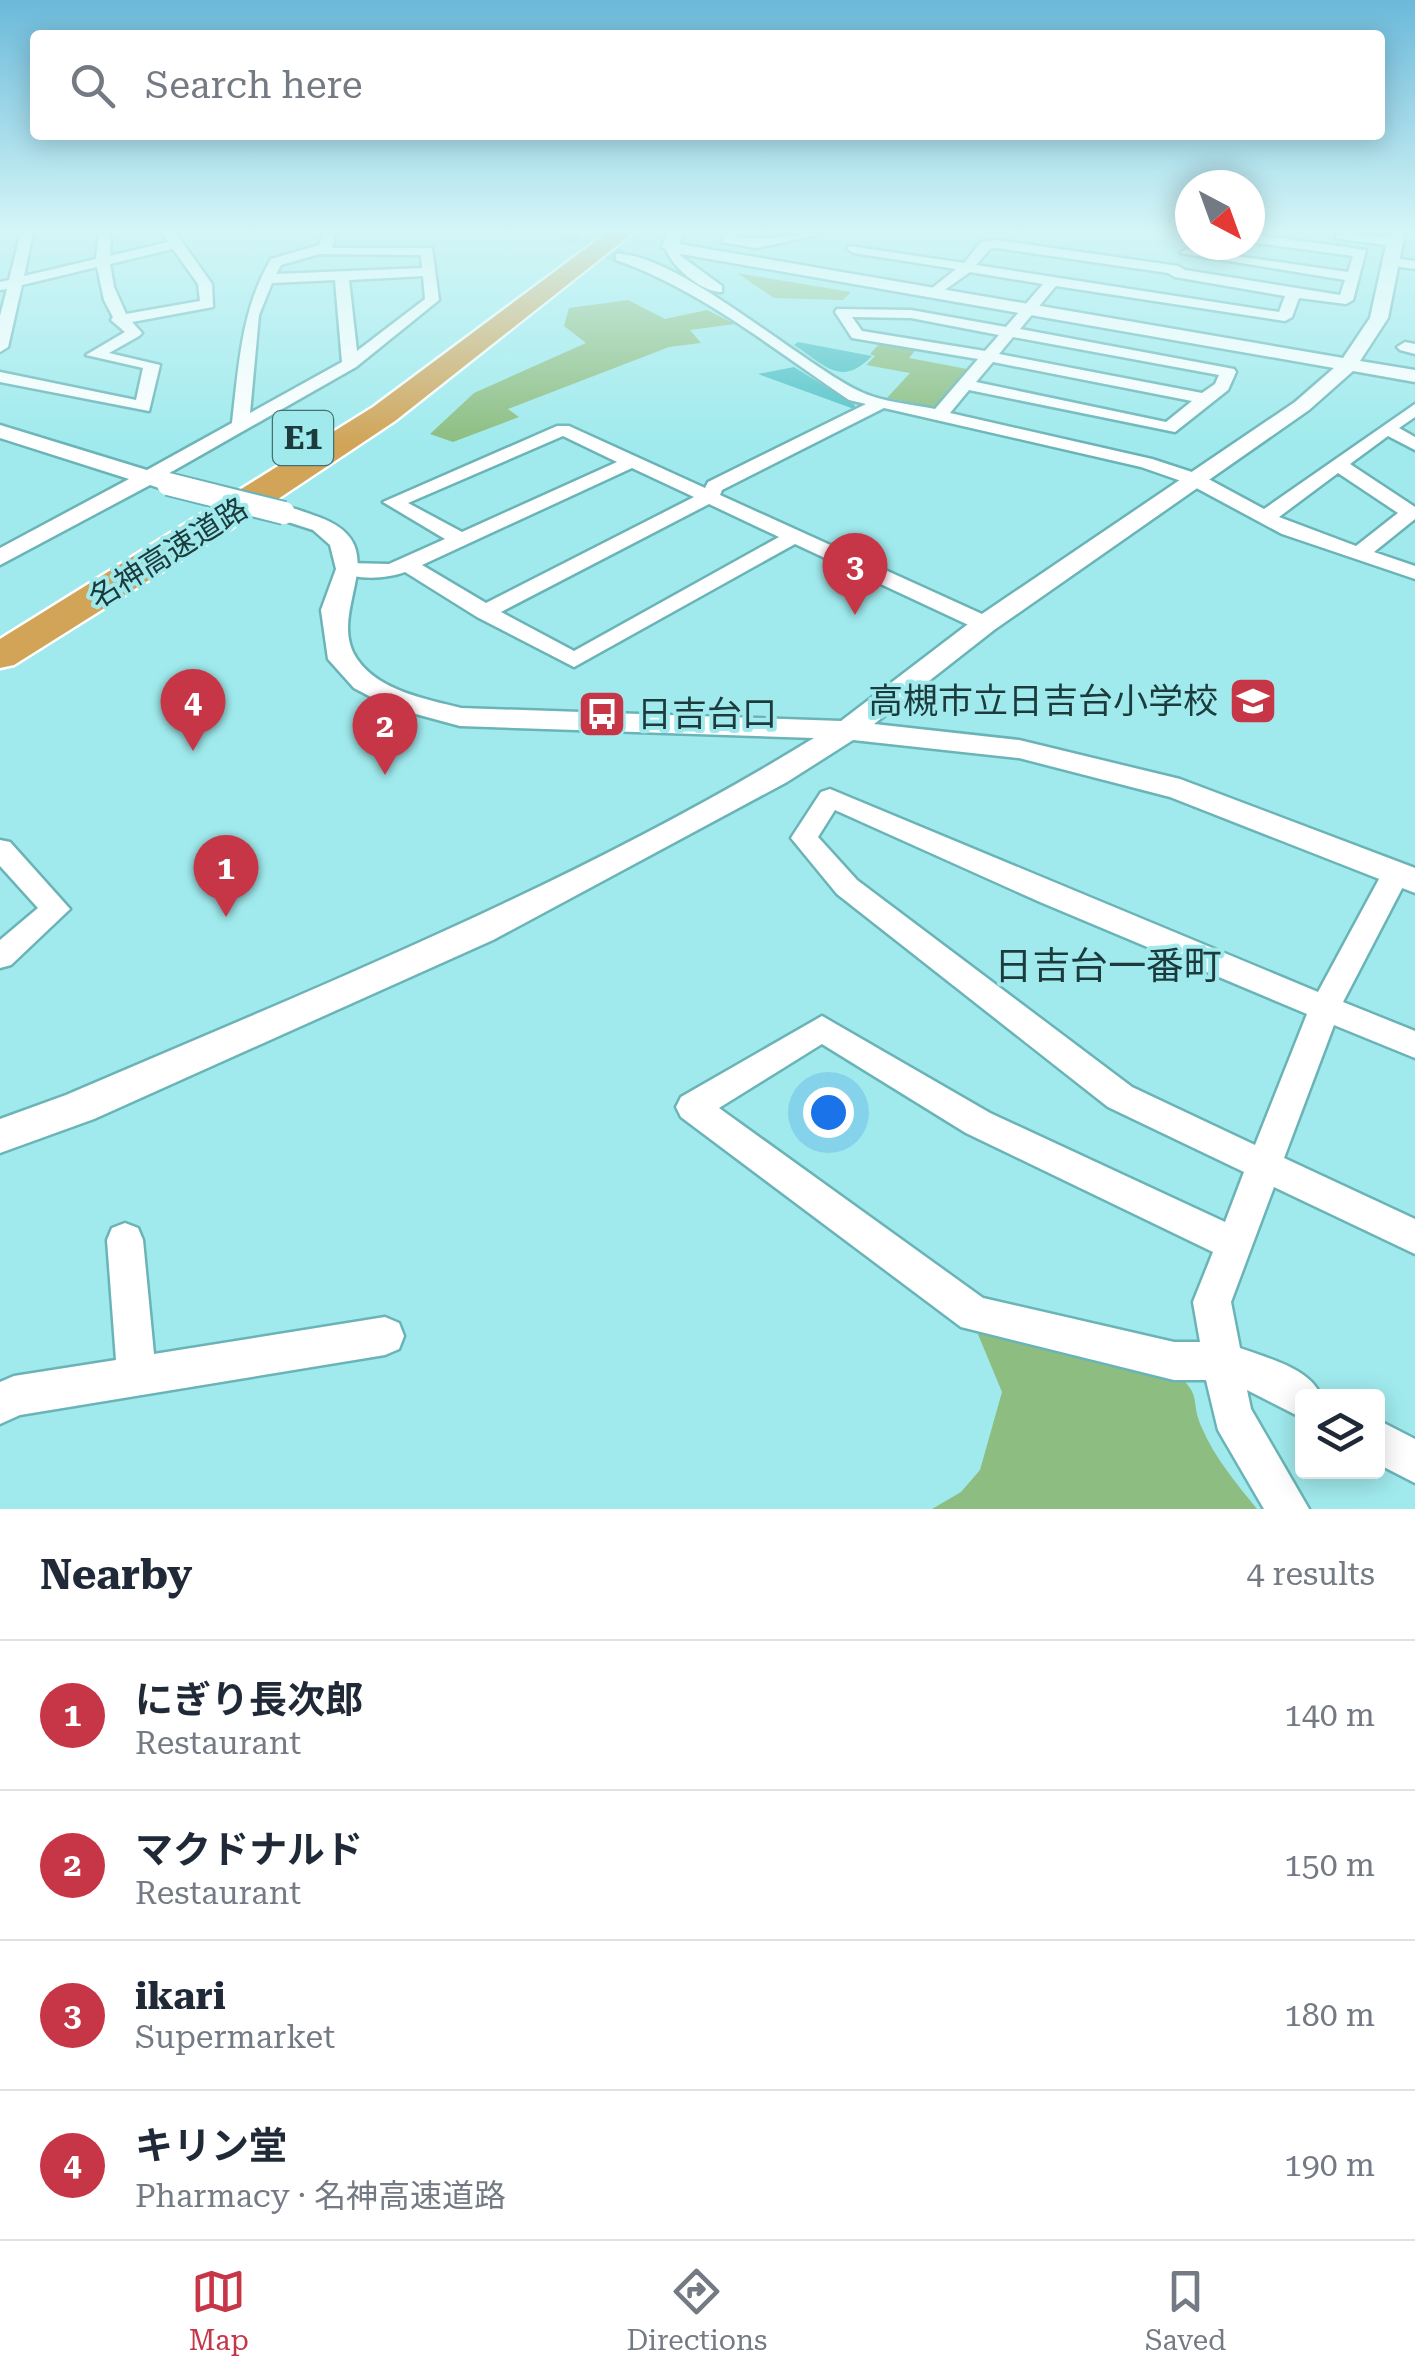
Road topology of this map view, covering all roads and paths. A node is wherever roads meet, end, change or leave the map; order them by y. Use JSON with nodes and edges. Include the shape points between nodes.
{"nodes":[{"id":1,"x":113,"y":302,"type":"edge"},
{"id":2,"x":208,"y":302,"type":"edge"},
{"id":3,"x":257,"y":302,"type":"edge"},
{"id":4,"x":344,"y":302,"type":"edge"},
{"id":5,"x":429,"y":302,"type":"edge"},
{"id":6,"x":494,"y":302,"type":"edge"},
{"id":7,"x":541,"y":302,"type":"edge"},
{"id":8,"x":714,"y":302,"type":"edge"},
{"id":9,"x":736,"y":302,"type":"edge"},
{"id":10,"x":996,"y":302,"type":"edge"},
{"id":11,"x":1033,"y":302,"type":"edge"},
{"id":12,"x":1189,"y":302,"type":"edge"},
{"id":13,"x":1290,"y":302,"type":"edge"},
{"id":14,"x":1384,"y":302,"type":"edge"},
{"id":15,"x":1028,"y":308,"type":"junction"},
{"id":16,"x":4,"y":311,"type":"edge"},
{"id":17,"x":118,"y":320,"type":"junction"},
{"id":18,"x":1010,"y":332,"type":"junction"},
{"id":19,"x":0,"y":343,"type":"edge"},
{"id":20,"x":777,"y":346,"type":"junction"},
{"id":21,"x":988,"y":357,"type":"junction"},
{"id":22,"x":350,"y":364,"type":"junction"},
{"id":23,"x":1348,"y":365,"type":"junction"},
{"id":24,"x":0,"y":376,"type":"edge"},
{"id":25,"x":1415,"y":376,"type":"edge"},
{"id":26,"x":966,"y":384,"type":"junction"},
{"id":27,"x":1204,"y":399,"type":"junction"},
{"id":28,"x":878,"y":404,"type":"junction"},
{"id":29,"x":1415,"y":409,"type":"edge"},
{"id":30,"x":940,"y":414,"type":"junction"},
{"id":31,"x":240,"y":426,"type":"junction"},
{"id":32,"x":1169,"y":428,"type":"junction"},
{"id":33,"x":0,"y":432,"type":"edge"},
{"id":34,"x":1406,"y":438,"type":"edge"},
{"id":35,"x":1126,"y":458,"type":"junction"},
{"id":36,"x":631,"y":462,"type":"junction"},
{"id":37,"x":1340,"y":466,"type":"junction"},
{"id":38,"x":1194,"y":479,"type":"junction"},
{"id":39,"x":156,"y":482,"type":"junction"},
{"id":40,"x":710,"y":497,"type":"junction"},
{"id":41,"x":1413,"y":514,"type":"edge"},
{"id":42,"x":1264,"y":518,"type":"junction"},
{"id":43,"x":795,"y":536,"type":"junction"},
{"id":44,"x":461,"y":540,"type":"junction"},
{"id":45,"x":1359,"y":554,"type":"junction"},
{"id":46,"x":0,"y":558,"type":"edge"},
{"id":47,"x":408,"y":565,"type":"junction"},
{"id":48,"x":348,"y":568,"type":"junction"},
{"id":49,"x":1415,"y":573,"type":"edge"},
{"id":50,"x":485,"y":612,"type":"junction"},
{"id":51,"x":46,"y":613,"type":"junction"},
{"id":52,"x":0,"y":621,"type":"edge"},
{"id":53,"x":985,"y":624,"type":"junction"},
{"id":54,"x":0,"y":658,"type":"edge"},
{"id":55,"x":848,"y":730,"type":"junction"},
{"id":56,"x":0,"y":849,"type":"edge"},
{"id":57,"x":1405,"y":878,"type":"edge"},
{"id":58,"x":0,"y":957,"type":"edge"},
{"id":59,"x":1325,"y":1008,"type":"junction"},
{"id":60,"x":1415,"y":1045,"type":"edge"},
{"id":61,"x":0,"y":1136,"type":"edge"},
{"id":62,"x":1264,"y":1167,"type":"junction"},
{"id":63,"x":1415,"y":1237,"type":"edge"},
{"id":64,"x":124,"y":1240,"type":"dead end"},
{"id":65,"x":1232,"y":1243,"type":"junction"},
{"id":66,"x":385,"y":1336,"type":"dead end"},
{"id":67,"x":1221,"y":1361,"type":"junction"},
{"id":68,"x":137,"y":1376,"type":"junction"},
{"id":69,"x":1295,"y":1394,"type":"edge"},
{"id":70,"x":0,"y":1404,"type":"edge"},
{"id":71,"x":1385,"y":1445,"type":"edge"},
{"id":72,"x":1415,"y":1462,"type":"edge"},
{"id":73,"x":1288,"y":1509,"type":"edge"}],
"edges":[{"from":1,"to":17,"type":"street"},
{"from":2,"to":17,"type":"street"},
{"from":3,"to":31,"type":"street"},
{"from":4,"to":22,"type":"street"},
{"from":5,"to":22,"type":"street"},
{"from":6,"to":51,"type":"highway","name":"名神高速道路","number":"E1"},
{"from":7,"to":51,"type":"highway","name":"名神高速道路","number":"E1","via":[[384,414]]},
{"from":8,"to":20,"type":"street"},
{"from":9,"to":20,"type":"street","via":[[784,338]]},
{"from":10,"to":15,"type":"street"},
{"from":11,"to":15,"type":"street"},
{"from":12,"to":13,"type":"street","via":[[1285,317]]},
{"from":14,"to":23,"type":"street"},
{"from":15,"to":18,"type":"street"},
{"from":15,"to":23,"type":"street"},
{"from":16,"to":19,"type":"street"},
{"from":17,"to":24,"type":"street","via":[[134,333],[94,355],[152,365],[143,407]]},
{"from":18,"to":21,"type":"street"},
{"from":18,"to":21,"type":"street","via":[[910,314],[842,312],[857,335]]},
{"from":18,"to":27,"type":"street","via":[[1228,372]]},
{"from":20,"to":28,"type":"street"},
{"from":21,"to":26,"type":"street"},
{"from":21,"to":27,"type":"street"},
{"from":22,"to":31,"type":"street"},
{"from":23,"to":25,"type":"street"},
{"from":23,"to":38,"type":"street","via":[[1302,406]]},
{"from":26,"to":30,"type":"street"},
{"from":26,"to":32,"type":"street"},
{"from":27,"to":32,"type":"street"},
{"from":28,"to":30,"type":"street"},
{"from":28,"to":40,"type":"street","via":[[715,486]]},
{"from":29,"to":34,"type":"street"},
{"from":30,"to":35,"type":"street"},
{"from":31,"to":39,"type":"street"},
{"from":32,"to":35,"type":"street"},
{"from":33,"to":39,"type":"street"},
{"from":34,"to":37,"type":"street"},
{"from":35,"to":38,"type":"street"},
{"from":36,"to":40,"type":"street"},
{"from":36,"to":44,"type":"street"},
{"from":36,"to":44,"type":"street","via":[[563,430],[394,502]]},
{"from":37,"to":41,"type":"street"},
{"from":37,"to":42,"type":"street"},
{"from":38,"to":42,"type":"street"},
{"from":38,"to":53,"type":"street"},
{"from":39,"to":46,"type":"street"},
{"from":39,"to":48,"type":"street","bridge":true,"via":[[321,525],[341,542]]},
{"from":40,"to":43,"type":"street"},
{"from":40,"to":50,"type":"street"},
{"from":41,"to":45,"type":"street"},
{"from":42,"to":45,"type":"street"},
{"from":43,"to":50,"type":"street","via":[[574,660]]},
{"from":43,"to":53,"type":"street"},
{"from":44,"to":47,"type":"street"},
{"from":45,"to":49,"type":"street"},
{"from":47,"to":48,"type":"street"},
{"from":47,"to":50,"type":"street"},
{"from":48,"to":55,"type":"street","via":[[334,610],[342,660],[364,682],[400,701],[460,717]]},
{"from":51,"to":52,"type":"highway"},
{"from":51,"to":54,"type":"highway"},
{"from":53,"to":55,"type":"street"},
{"from":55,"to":57,"type":"street","via":[[1019,749],[1180,789]]},
{"from":55,"to":61,"type":"street","via":[[482,931]]},
{"from":56,"to":58,"type":"street","via":[[56,909]]},
{"from":57,"to":59,"type":"street"},
{"from":59,"to":60,"type":"street"},
{"from":59,"to":62,"type":"street"},
{"from":59,"to":62,"type":"street","via":[[830,798],[804,838],[847,887],[1120,1097]]},
{"from":62,"to":63,"type":"street"},
{"from":62,"to":65,"type":"street"},
{"from":64,"to":68,"type":"street"},
{"from":65,"to":67,"type":"street","via":[[1212,1302]]},
{"from":65,"to":67,"type":"street","via":[[978,1123],[822,1028],[694,1106],[974,1314],[1174,1361]]},
{"from":66,"to":68,"type":"street"},
{"from":67,"to":69,"type":"street"},
{"from":67,"to":73,"type":"street","via":[[1232,1416]]},
{"from":68,"to":70,"type":"street","via":[[14,1396]]},
{"from":71,"to":72,"type":"street"}]}
